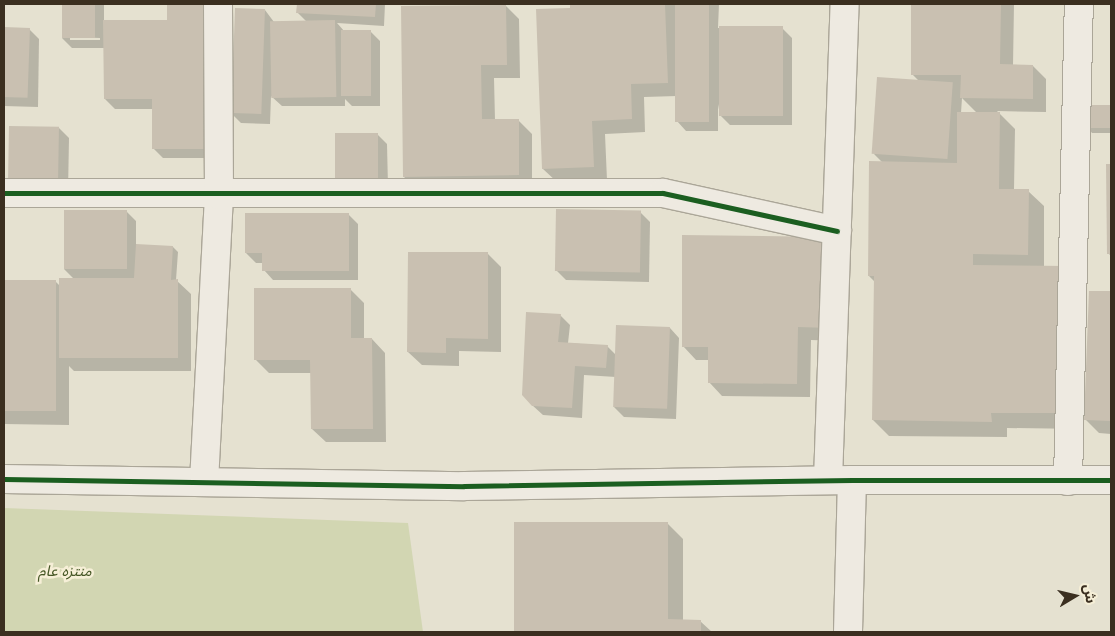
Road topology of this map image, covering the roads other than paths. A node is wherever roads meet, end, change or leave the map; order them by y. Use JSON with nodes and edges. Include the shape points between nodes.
{"nodes":[{"id":1,"x":218,"y":4,"type":"edge"},
{"id":2,"x":845,"y":4,"type":"edge"},
{"id":3,"x":1079,"y":4,"type":"edge"},
{"id":4,"x":4,"y":193,"type":"edge"},
{"id":5,"x":219,"y":195,"type":"junction"},
{"id":6,"x":837,"y":231,"type":"junction"},
{"id":7,"x":4,"y":479,"type":"edge"},
{"id":8,"x":840,"y":480,"type":"junction"},
{"id":9,"x":1111,"y":480,"type":"edge"},
{"id":10,"x":204,"y":482,"type":"junction"},
{"id":11,"x":1068,"y":482,"type":"junction"},
{"id":12,"x":848,"y":632,"type":"edge"}],
"edges":[{"from":1,"to":5,"type":"street"},
{"from":2,"to":6,"type":"street"},
{"from":3,"to":11,"type":"street"},
{"from":4,"to":5,"type":"street"},
{"from":5,"to":6,"type":"street","via":[[663,193]]},
{"from":5,"to":10,"type":"street"},
{"from":6,"to":8,"type":"street"},
{"from":7,"to":10,"type":"street"},
{"from":8,"to":10,"type":"street","via":[[464,486]]},
{"from":8,"to":11,"type":"street"},
{"from":8,"to":12,"type":"street"},
{"from":9,"to":11,"type":"street"}]}
